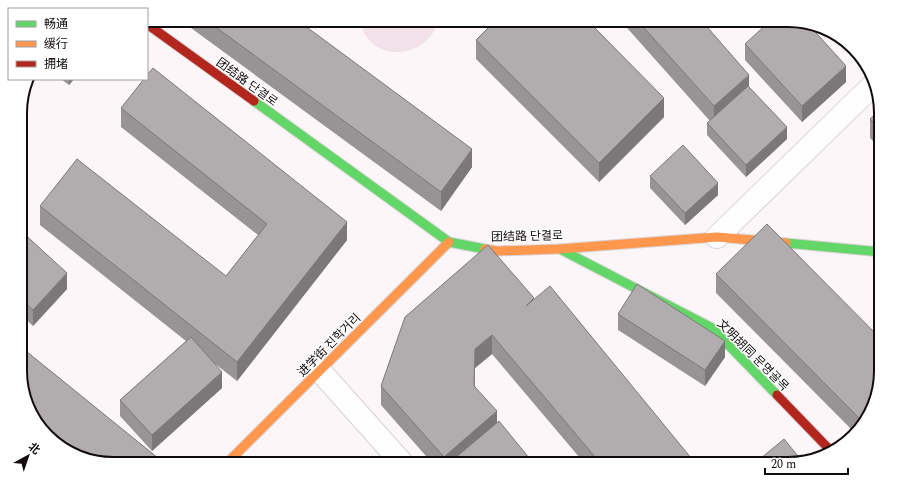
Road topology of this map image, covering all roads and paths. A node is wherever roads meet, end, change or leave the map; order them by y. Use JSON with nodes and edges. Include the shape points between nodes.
{"nodes":[{"id":1,"x":151,"y":27,"type":"edge"},
{"id":2,"x":870,"y":88,"type":"edge"},
{"id":3,"x":717,"y":237,"type":"junction"},
{"id":4,"x":449,"y":242,"type":"junction"},
{"id":5,"x":559,"y":249,"type":"junction"},
{"id":6,"x":874,"y":251,"type":"edge"},
{"id":7,"x":320,"y":370,"type":"junction"},
{"id":8,"x":827,"y":447,"type":"edge"},
{"id":9,"x":233,"y":457,"type":"edge"},
{"id":10,"x":397,"y":457,"type":"edge"}],
"edges":[{"from":1,"to":4,"type":"street","name":"团结路 단결로"},
{"from":2,"to":3,"type":"street"},
{"from":3,"to":5,"type":"street","name":"团结路 단결로"},
{"from":3,"to":6,"type":"street","name":"团结路 단결로"},
{"from":4,"to":5,"type":"street","name":"团结路 단결로","via":[[497,251]]},
{"from":4,"to":7,"type":"street","name":"进学街 진학거리"},
{"from":5,"to":8,"type":"street","name":"文明胡同 문명골목","via":[[712,328]]},
{"from":7,"to":9,"type":"street","name":"进学街 진학거리"},
{"from":7,"to":10,"type":"street"}]}
